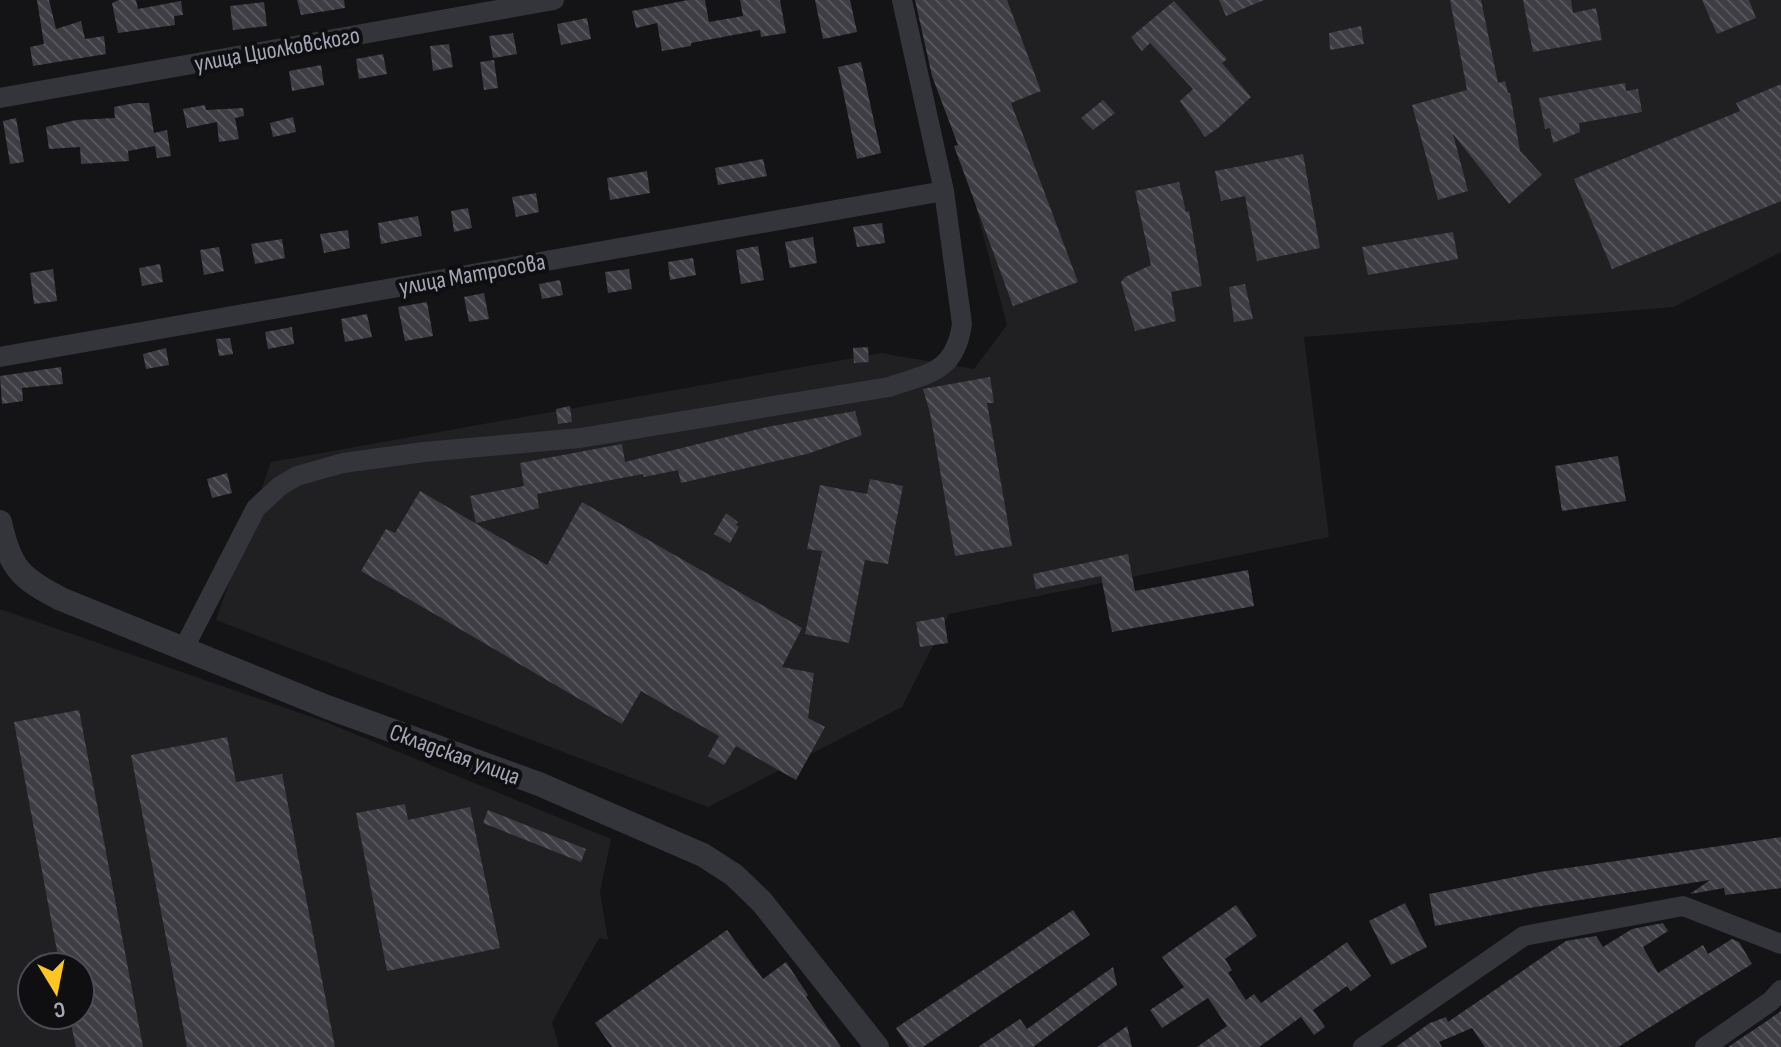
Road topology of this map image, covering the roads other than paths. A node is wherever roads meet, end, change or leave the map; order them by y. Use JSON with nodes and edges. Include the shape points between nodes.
{"nodes":[{"id":1,"x":554,"y":0,"type":"edge"},
{"id":2,"x":902,"y":0,"type":"edge"},
{"id":3,"x":0,"y":98,"type":"edge"},
{"id":4,"x":944,"y":191,"type":"junction"},
{"id":5,"x":0,"y":357,"type":"edge"},
{"id":6,"x":0,"y":522,"type":"edge"},
{"id":7,"x":184,"y":648,"type":"junction"},
{"id":8,"x":1781,"y":944,"type":"edge"},
{"id":9,"x":1781,"y":990,"type":"edge"},
{"id":10,"x":877,"y":1047,"type":"edge"},
{"id":11,"x":1363,"y":1047,"type":"edge"},
{"id":12,"x":1705,"y":1047,"type":"edge"}],
"edges":[{"from":1,"to":3,"type":"street","name":"улица Циолковского"},
{"from":2,"to":4,"type":"street"},
{"from":4,"to":5,"type":"street","name":"улица Матросова"},
{"from":4,"to":7,"type":"street","via":[[962,324],[952,359],[930,373],[828,398],[580,438],[343,463],[297,476],[256,508]]},
{"from":6,"to":7,"type":"street","name":"Складская улица","via":[[17,570],[38,587]]},
{"from":7,"to":10,"type":"street","name":"Складская улица","via":[[539,784],[703,855],[762,902]]},
{"from":8,"to":11,"type":"street","via":[[1683,906],[1524,936]]},
{"from":9,"to":12,"type":"street"}]}
